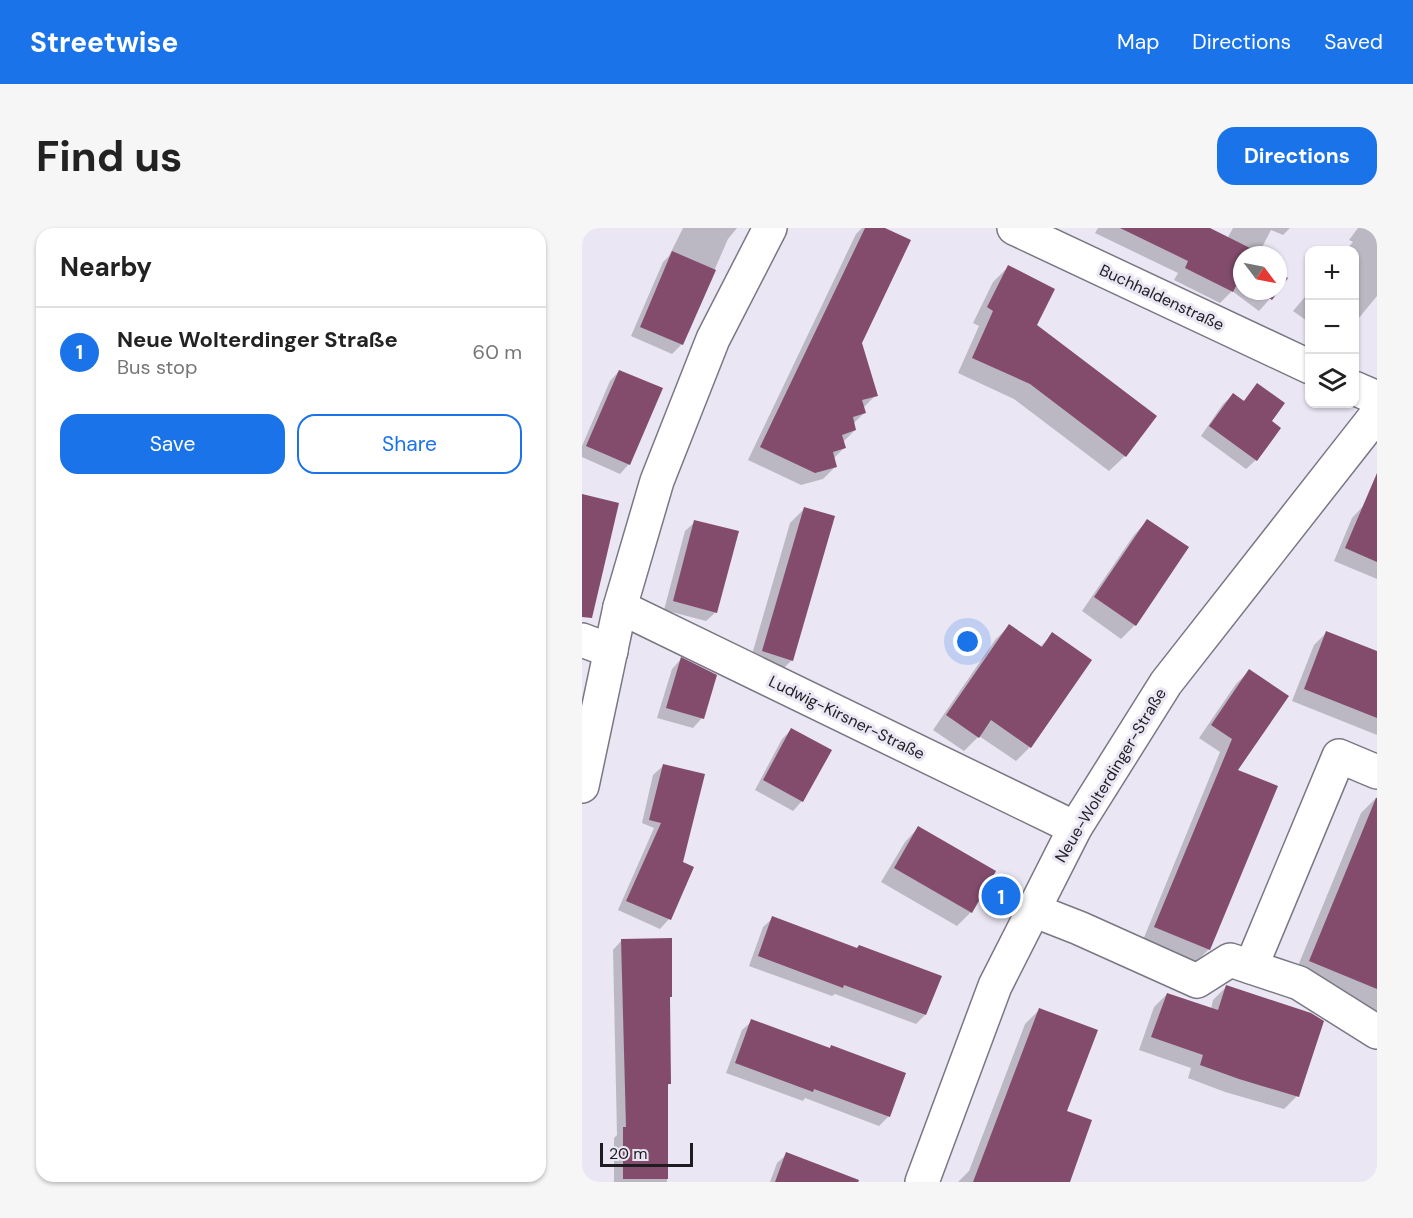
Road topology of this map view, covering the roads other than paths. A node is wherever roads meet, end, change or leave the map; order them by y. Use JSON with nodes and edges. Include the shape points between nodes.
{"nodes":[{"id":1,"x":770,"y":228,"type":"edge"},
{"id":2,"x":1014,"y":228,"type":"edge"},
{"id":3,"x":1305,"y":365,"type":"edge"},
{"id":4,"x":1359,"y":390,"type":"edge"},
{"id":5,"x":1377,"y":398,"type":"edge"},
{"id":6,"x":1377,"y":414,"type":"edge"},
{"id":7,"x":620,"y":607,"type":"junction"},
{"id":8,"x":597,"y":646,"type":"edge"},
{"id":9,"x":1377,"y":772,"type":"edge"},
{"id":10,"x":582,"y":786,"type":"edge"},
{"id":11,"x":1075,"y":828,"type":"junction"},
{"id":12,"x":1033,"y":910,"type":"junction"},
{"id":13,"x":1251,"y":967,"type":"junction"},
{"id":14,"x":1377,"y":1032,"type":"edge"},
{"id":15,"x":922,"y":1182,"type":"edge"}],
"edges":[{"from":1,"to":7,"type":"street","via":[[713,339],[664,462]]},
{"from":2,"to":3,"type":"street","name":"Buchhaldenstraße"},
{"from":4,"to":5,"type":"street"},
{"from":6,"to":11,"type":"street","name":"Neue-Wolterdinger-Straße","via":[[1166,683]]},
{"from":7,"to":8,"type":"street"},
{"from":7,"to":11,"type":"street","name":"Ludwig-Kirsner-Straße"},
{"from":8,"to":10,"type":"street"},
{"from":9,"to":13,"type":"street","via":[[1339,756]]},
{"from":11,"to":12,"type":"street","name":"Neue-Wolterdinger-Straße"},
{"from":12,"to":13,"type":"street","via":[[1197,981],[1230,960]]},
{"from":12,"to":15,"type":"street","name":"Neue-Wolterdinger-Straße","via":[[995,986]]},
{"from":13,"to":14,"type":"street","via":[[1299,983]]}]}
